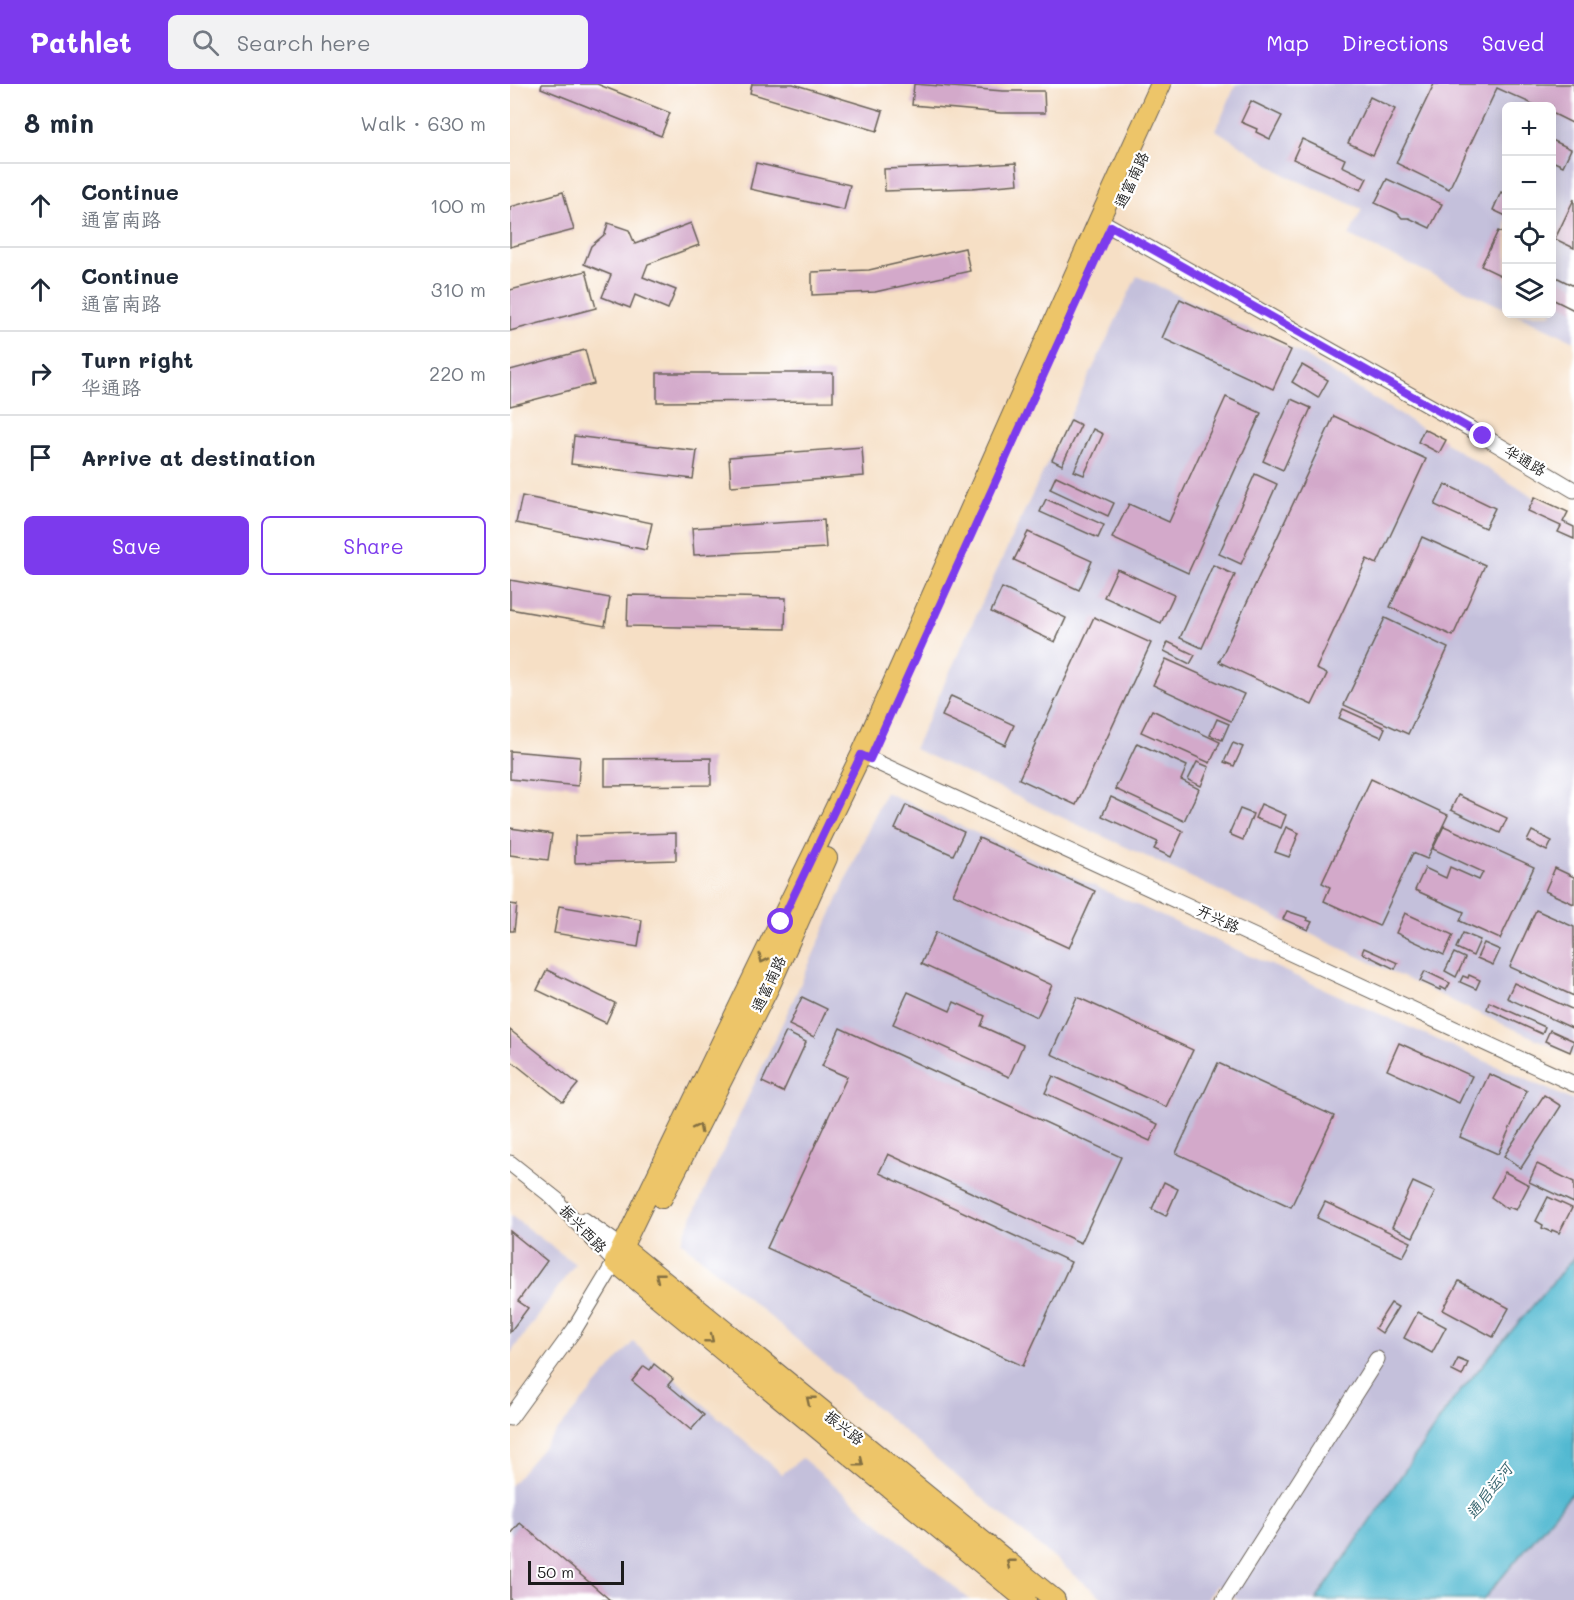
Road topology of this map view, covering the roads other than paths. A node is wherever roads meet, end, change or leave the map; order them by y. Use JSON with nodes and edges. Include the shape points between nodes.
{"nodes":[{"id":1,"x":1161,"y":84,"type":"edge"},
{"id":2,"x":1176,"y":84,"type":"edge"},
{"id":3,"x":1105,"y":223,"type":"junction"},
{"id":4,"x":1574,"y":490,"type":"edge"},
{"id":5,"x":866,"y":757,"type":"junction"},
{"id":6,"x":1574,"y":1084,"type":"edge"},
{"id":7,"x":510,"y":1163,"type":"edge"},
{"id":8,"x":625,"y":1259,"type":"junction"},
{"id":9,"x":1377,"y":1359,"type":"dead end"},
{"id":10,"x":510,"y":1418,"type":"edge"},
{"id":11,"x":1026,"y":1600,"type":"edge"},
{"id":12,"x":1055,"y":1600,"type":"edge"},
{"id":13,"x":1224,"y":1600,"type":"edge"}],
"edges":[{"from":1,"to":3,"type":"main road","name":"通富南路"},
{"from":2,"to":3,"type":"main road","name":"通富南路"},
{"from":3,"to":4,"type":"street","name":"华通路"},
{"from":3,"to":5,"type":"main road","name":"通富南路"},
{"from":5,"to":6,"type":"street","name":"开兴路"},
{"from":5,"to":8,"type":"main road","name":"通富南路","via":[[770,985]]},
{"from":7,"to":8,"type":"street","name":"振兴西路"},
{"from":8,"to":10,"type":"street","name":"通富南路"},
{"from":8,"to":11,"type":"main road","name":"振兴路","one_way":true},
{"from":12,"to":8,"type":"main road","name":"振兴路","one_way":true},
{"from":9,"to":13,"type":"street"}]}
